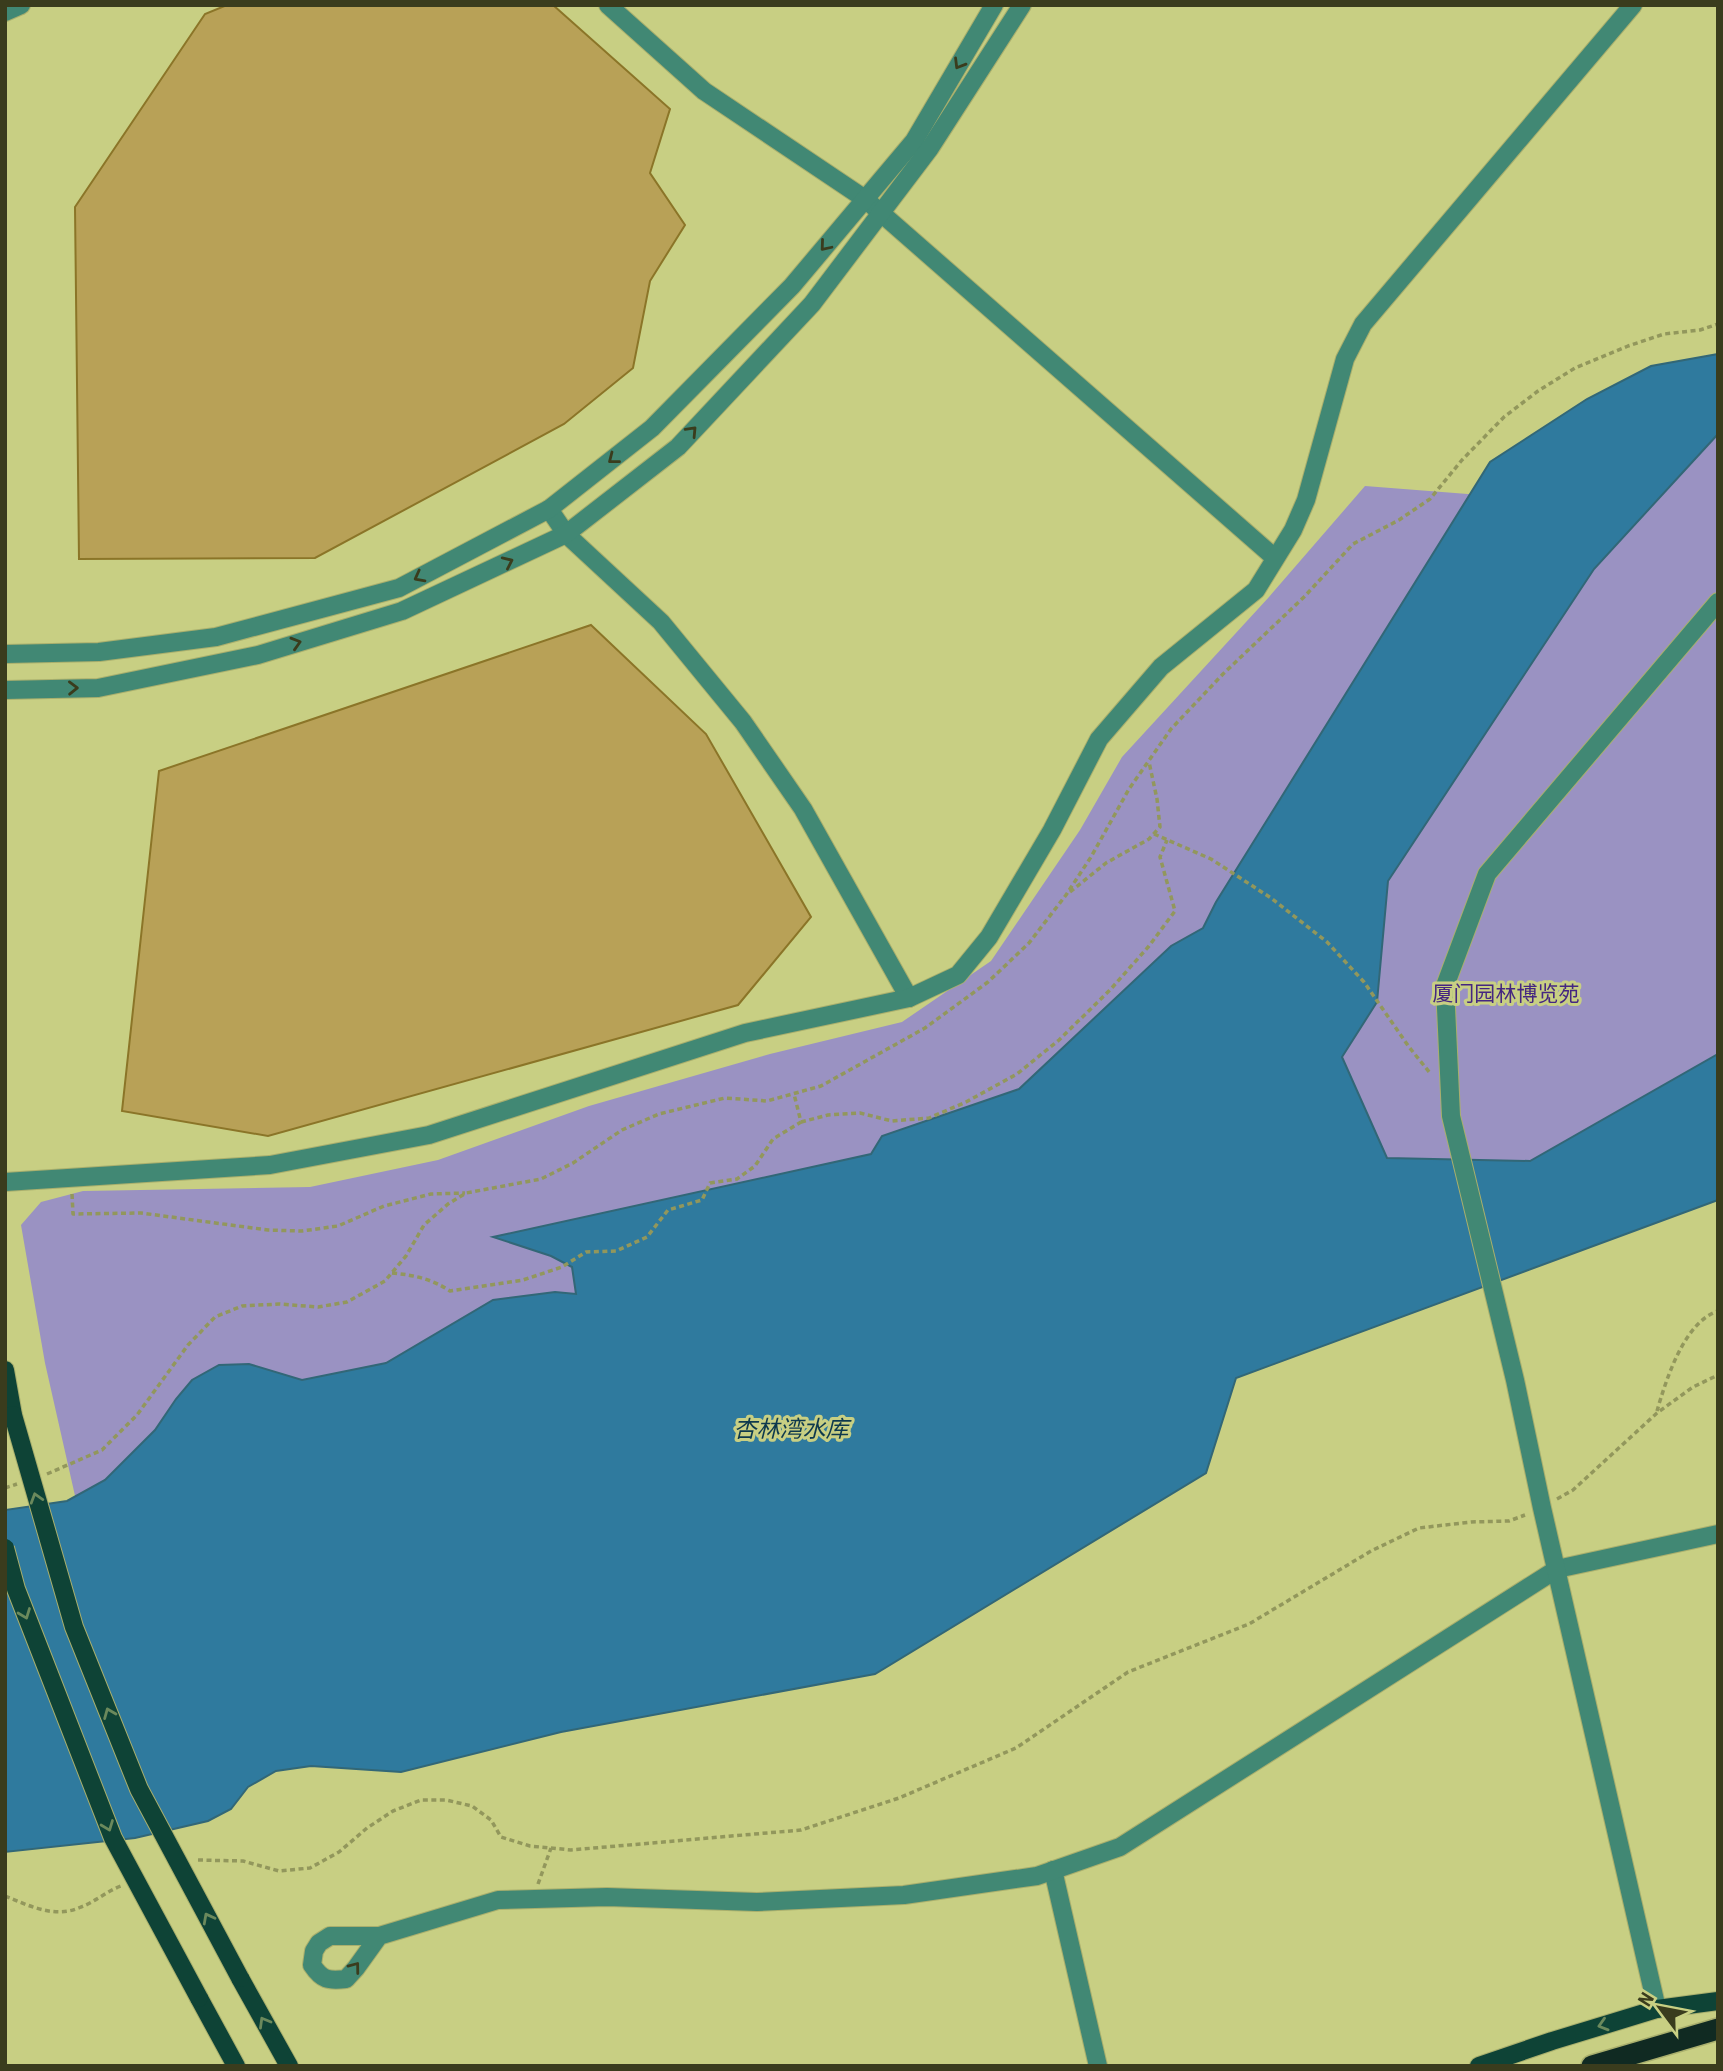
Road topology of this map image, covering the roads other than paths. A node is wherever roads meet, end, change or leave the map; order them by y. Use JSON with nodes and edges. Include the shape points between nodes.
{"nodes":[{"id":1,"x":21,"y":5,"type":"edge"},
{"id":2,"x":608,"y":5,"type":"edge"},
{"id":3,"x":994,"y":5,"type":"edge"},
{"id":4,"x":1023,"y":5,"type":"edge"},
{"id":5,"x":1633,"y":5,"type":"edge"},
{"id":6,"x":5,"y":12,"type":"edge"},
{"id":7,"x":865,"y":199,"type":"junction"},
{"id":8,"x":881,"y":213,"type":"junction"},
{"id":9,"x":549,"y":509,"type":"junction"},
{"id":10,"x":566,"y":534,"type":"junction"},
{"id":11,"x":1275,"y":558,"type":"junction"},
{"id":12,"x":1718,"y":602,"type":"edge"},
{"id":13,"x":5,"y":654,"type":"edge"},
{"id":14,"x":5,"y":690,"type":"edge"},
{"id":15,"x":909,"y":998,"type":"junction"},
{"id":16,"x":5,"y":1182,"type":"edge"},
{"id":17,"x":5,"y":1370,"type":"edge"},
{"id":18,"x":1718,"y":1534,"type":"edge"},
{"id":19,"x":5,"y":1548,"type":"edge"},
{"id":20,"x":1557,"y":1569,"type":"junction"},
{"id":21,"x":1053,"y":1870,"type":"junction"},
{"id":22,"x":379,"y":1936,"type":"dead end"},
{"id":23,"x":1718,"y":2001,"type":"edge"},
{"id":24,"x":1657,"y":2009,"type":"junction"},
{"id":25,"x":1718,"y":2029,"type":"edge"},
{"id":26,"x":236,"y":2066,"type":"edge"},
{"id":27,"x":289,"y":2066,"type":"edge"},
{"id":28,"x":1098,"y":2066,"type":"edge"},
{"id":29,"x":1479,"y":2066,"type":"edge"},
{"id":30,"x":1592,"y":2066,"type":"edge"}],
"edges":[{"from":1,"to":6,"type":"street"},
{"from":2,"to":7,"type":"street","via":[[704,91]]},
{"from":3,"to":7,"type":"street","one_way":true,"via":[[914,141]]},
{"from":4,"to":8,"type":"street","via":[[930,148]]},
{"from":5,"to":11,"type":"street","via":[[1363,324],[1345,359],[1306,500]]},
{"from":7,"to":8,"type":"street"},
{"from":7,"to":9,"type":"street","one_way":true,"via":[[792,286],[652,428]]},
{"from":10,"to":8,"type":"street","one_way":true,"via":[[678,447],[812,304]]},
{"from":8,"to":11,"type":"street"},
{"from":9,"to":10,"type":"street"},
{"from":9,"to":13,"type":"street","one_way":true,"via":[[399,588],[216,637],[99,652]]},
{"from":14,"to":10,"type":"street","one_way":true,"via":[[98,688],[258,655],[402,611]]},
{"from":10,"to":15,"type":"street","via":[[661,622],[743,722],[803,809]]},
{"from":11,"to":15,"type":"street","via":[[1255,590],[1161,667],[1099,739],[989,937],[958,975]]},
{"from":12,"to":20,"type":"street","via":[[1487,874],[1445,986],[1451,1115]]},
{"from":15,"to":16,"type":"street","via":[[745,1033],[429,1135],[270,1165]]},
{"from":27,"to":17,"type":"main road","one_way":true,"bridge":true,"via":[[139,1789],[74,1627],[13,1415]]},
{"from":18,"to":20,"type":"street"},
{"from":19,"to":26,"type":"main road","one_way":true,"bridge":true,"via":[[16,1589],[113,1838]]},
{"from":20,"to":21,"type":"street","via":[[1120,1847]]},
{"from":20,"to":24,"type":"street"},
{"from":21,"to":22,"type":"street","via":[[904,1895],[757,1902],[607,1896],[498,1900]]},
{"from":21,"to":28,"type":"street"},
{"from":23,"to":24,"type":"main road"},
{"from":24,"to":29,"type":"main road","one_way":true},
{"from":25,"to":30,"type":"highway"}]}
